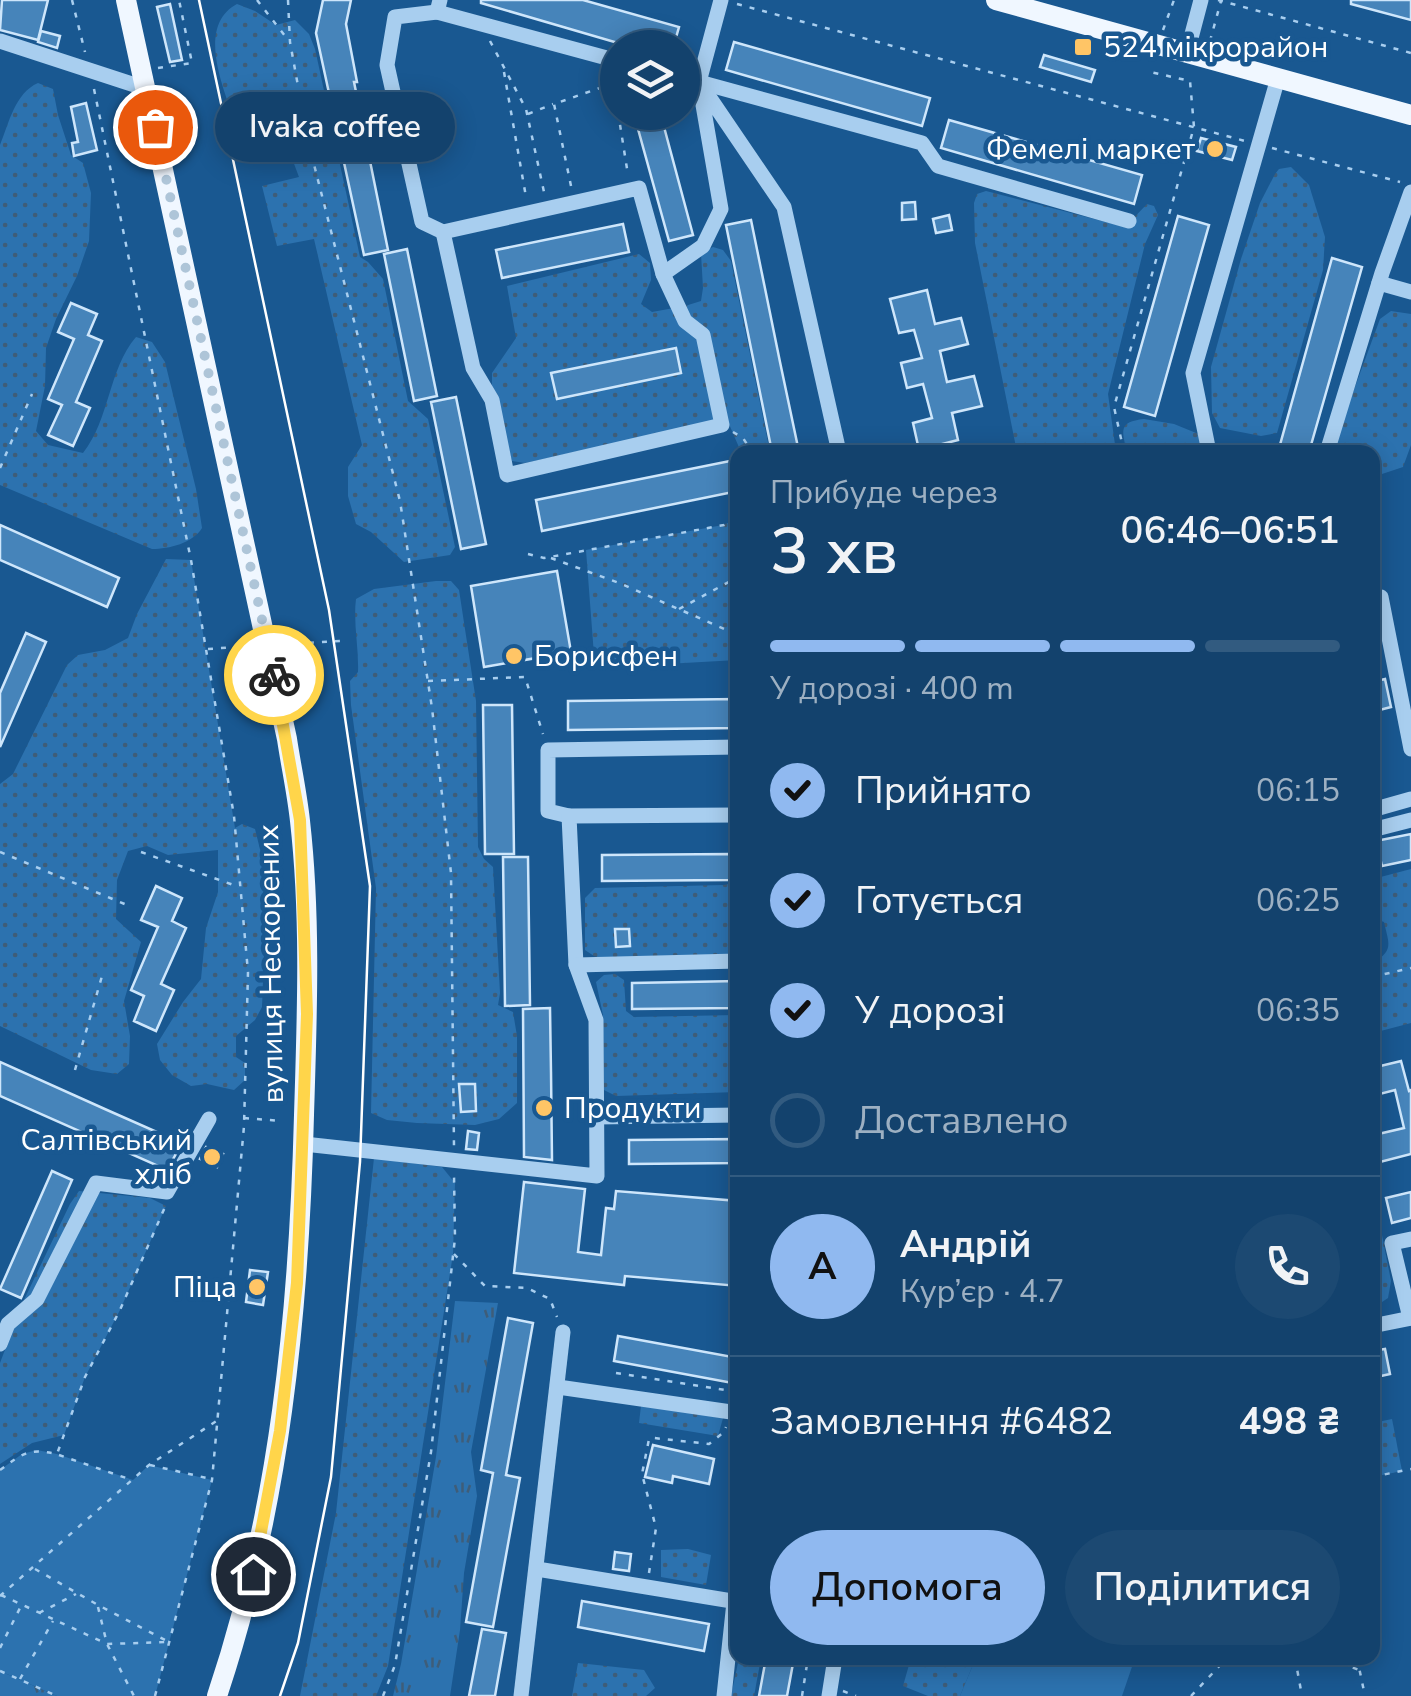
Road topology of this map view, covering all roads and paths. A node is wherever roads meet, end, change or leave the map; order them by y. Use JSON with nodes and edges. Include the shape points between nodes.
{"nodes":[{"id":1,"x":72,"y":0,"type":"edge"},
{"id":2,"x":126,"y":0,"type":"edge"},
{"id":3,"x":179,"y":0,"type":"edge"},
{"id":4,"x":257,"y":0,"type":"edge"},
{"id":5,"x":288,"y":0,"type":"edge"},
{"id":6,"x":722,"y":0,"type":"edge"},
{"id":7,"x":996,"y":0,"type":"edge"},
{"id":8,"x":1174,"y":0,"type":"edge"},
{"id":9,"x":1201,"y":0,"type":"edge"},
{"id":10,"x":1219,"y":1,"type":"edge"},
{"id":11,"x":438,"y":6,"type":"edge"},
{"id":12,"x":480,"y":24,"type":"junction"},
{"id":13,"x":1163,"y":31,"type":"dead end"},
{"id":14,"x":0,"y":42,"type":"edge"},
{"id":15,"x":290,"y":42,"type":"junction"},
{"id":16,"x":1210,"y":42,"type":"dead end"},
{"id":17,"x":1187,"y":53,"type":"junction"},
{"id":18,"x":1411,"y":53,"type":"edge"},
{"id":19,"x":600,"y":56,"type":"edge"},
{"id":20,"x":503,"y":66,"type":"junction"},
{"id":21,"x":1146,"y":71,"type":"dead end"},
{"id":22,"x":90,"y":72,"type":"junction"},
{"id":23,"x":700,"y":78,"type":"edge"},
{"id":24,"x":1278,"y":78,"type":"junction"},
{"id":25,"x":150,"y":79,"type":"junction"},
{"id":26,"x":700,"y":82,"type":"edge"},
{"id":27,"x":700,"y":83,"type":"edge"},
{"id":28,"x":600,"y":88,"type":"edge"},
{"id":29,"x":700,"y":88,"type":"edge"},
{"id":30,"x":554,"y":104,"type":"junction"},
{"id":31,"x":528,"y":114,"type":"junction"},
{"id":32,"x":1411,"y":115,"type":"edge"},
{"id":33,"x":1194,"y":127,"type":"junction"},
{"id":34,"x":621,"y":130,"type":"edge"},
{"id":35,"x":1258,"y":144,"type":"junction"},
{"id":36,"x":1411,"y":189,"type":"edge"},
{"id":37,"x":630,"y":190,"type":"junction"},
{"id":38,"x":574,"y":202,"type":"junction"},
{"id":39,"x":548,"y":208,"type":"junction"},
{"id":40,"x":529,"y":212,"type":"junction"},
{"id":41,"x":1128,"y":221,"type":"dead end"},
{"id":42,"x":443,"y":232,"type":"junction"},
{"id":43,"x":663,"y":274,"type":"junction"},
{"id":44,"x":1379,"y":283,"type":"junction"},
{"id":45,"x":1411,"y":292,"type":"edge"},
{"id":46,"x":32,"y":394,"type":"dead end"},
{"id":47,"x":722,"y":426,"type":"junction"},
{"id":48,"x":748,"y":445,"type":"edge"},
{"id":49,"x":836,"y":445,"type":"edge"},
{"id":50,"x":1122,"y":445,"type":"edge"},
{"id":51,"x":1207,"y":445,"type":"edge"},
{"id":52,"x":1329,"y":445,"type":"edge"},
{"id":53,"x":0,"y":468,"type":"edge"},
{"id":54,"x":730,"y":522,"type":"edge"},
{"id":55,"x":528,"y":554,"type":"dead end"},
{"id":56,"x":550,"y":557,"type":"junction"},
{"id":57,"x":730,"y":581,"type":"edge"},
{"id":58,"x":1381,"y":596,"type":"dead end"},
{"id":59,"x":677,"y":609,"type":"junction"},
{"id":60,"x":730,"y":632,"type":"edge"},
{"id":61,"x":341,"y":641,"type":"dead end"},
{"id":62,"x":277,"y":644,"type":"dead end"},
{"id":63,"x":251,"y":646,"type":"dead end"},
{"id":64,"x":206,"y":649,"type":"junction"},
{"id":65,"x":428,"y":681,"type":"junction"},
{"id":66,"x":730,"y":747,"type":"edge"},
{"id":67,"x":548,"y":750,"type":"junction"},
{"id":68,"x":1411,"y":750,"type":"edge"},
{"id":69,"x":1411,"y":799,"type":"edge"},
{"id":70,"x":1380,"y":808,"type":"edge"},
{"id":71,"x":730,"y":815,"type":"edge"},
{"id":72,"x":569,"y":816,"type":"junction"},
{"id":73,"x":1411,"y":820,"type":"edge"},
{"id":74,"x":1380,"y":828,"type":"edge"},
{"id":75,"x":0,"y":852,"type":"edge"},
{"id":76,"x":142,"y":852,"type":"dead end"},
{"id":77,"x":240,"y":887,"type":"junction"},
{"id":78,"x":126,"y":905,"type":"dead end"},
{"id":79,"x":730,"y":961,"type":"edge"},
{"id":80,"x":576,"y":965,"type":"junction"},
{"id":81,"x":1411,"y":968,"type":"edge"},
{"id":82,"x":1380,"y":975,"type":"edge"},
{"id":83,"x":102,"y":976,"type":"dead end"},
{"id":84,"x":75,"y":1070,"type":"dead end"},
{"id":85,"x":730,"y":1115,"type":"edge"},
{"id":86,"x":596,"y":1117,"type":"junction"},
{"id":87,"x":244,"y":1118,"type":"junction"},
{"id":88,"x":208,"y":1120,"type":"dead end"},
{"id":89,"x":282,"y":1120,"type":"dead end"},
{"id":90,"x":304,"y":1144,"type":"junction"},
{"id":91,"x":454,"y":1160,"type":"junction"},
{"id":92,"x":167,"y":1192,"type":"junction"},
{"id":93,"x":1411,"y":1239,"type":"edge"},
{"id":94,"x":454,"y":1254,"type":"junction"},
{"id":95,"x":1411,"y":1318,"type":"edge"},
{"id":96,"x":1380,"y":1324,"type":"edge"},
{"id":97,"x":563,"y":1332,"type":"joint"},
{"id":98,"x":0,"y":1344,"type":"edge"},
{"id":99,"x":616,"y":1373,"type":"dead end"},
{"id":100,"x":558,"y":1386,"type":"junction"},
{"id":101,"x":730,"y":1391,"type":"edge"},
{"id":102,"x":730,"y":1412,"type":"edge"},
{"id":103,"x":219,"y":1419,"type":"junction"},
{"id":104,"x":730,"y":1422,"type":"edge"},
{"id":105,"x":57,"y":1454,"type":"junction"},
{"id":106,"x":149,"y":1465,"type":"junction"},
{"id":107,"x":1411,"y":1469,"type":"edge"},
{"id":108,"x":0,"y":1470,"type":"edge"},
{"id":109,"x":1380,"y":1475,"type":"edge"},
{"id":110,"x":133,"y":1480,"type":"junction"},
{"id":111,"x":212,"y":1480,"type":"junction"},
{"id":112,"x":32,"y":1567,"type":"junction"},
{"id":113,"x":537,"y":1569,"type":"junction"},
{"id":114,"x":646,"y":1587,"type":"junction"},
{"id":115,"x":77,"y":1594,"type":"junction"},
{"id":116,"x":0,"y":1595,"type":"edge"},
{"id":117,"x":730,"y":1601,"type":"edge"},
{"id":118,"x":22,"y":1605,"type":"junction"},
{"id":119,"x":98,"y":1605,"type":"junction"},
{"id":120,"x":39,"y":1613,"type":"junction"},
{"id":121,"x":54,"y":1620,"type":"junction"},
{"id":122,"x":170,"y":1642,"type":"junction"},
{"id":123,"x":107,"y":1644,"type":"junction"},
{"id":124,"x":0,"y":1648,"type":"edge"},
{"id":125,"x":730,"y":1649,"type":"edge"},
{"id":126,"x":807,"y":1665,"type":"edge"},
{"id":127,"x":834,"y":1665,"type":"edge"},
{"id":128,"x":1221,"y":1665,"type":"edge"},
{"id":129,"x":1296,"y":1665,"type":"edge"},
{"id":130,"x":1346,"y":1665,"type":"edge"},
{"id":131,"x":1358,"y":1665,"type":"edge"},
{"id":132,"x":1359,"y":1670,"type":"junction"},
{"id":133,"x":0,"y":1671,"type":"edge"},
{"id":134,"x":20,"y":1679,"type":"junction"},
{"id":135,"x":56,"y":1696,"type":"edge"},
{"id":136,"x":134,"y":1696,"type":"edge"},
{"id":137,"x":155,"y":1696,"type":"edge"},
{"id":138,"x":217,"y":1696,"type":"edge"},
{"id":139,"x":383,"y":1696,"type":"edge"},
{"id":140,"x":522,"y":1696,"type":"edge"},
{"id":141,"x":724,"y":1696,"type":"edge"},
{"id":142,"x":802,"y":1696,"type":"edge"},
{"id":143,"x":829,"y":1696,"type":"edge"},
{"id":144,"x":1192,"y":1696,"type":"edge"},
{"id":145,"x":1302,"y":1696,"type":"edge"},
{"id":146,"x":1365,"y":1696,"type":"edge"}],
"edges":[{"from":1,"to":22,"type":"path"},
{"from":2,"to":25,"type":"main road","name":"вулиця Нескорених"},
{"from":3,"to":25,"type":"path","via":[[192,62]]},
{"from":4,"to":15,"type":"path"},
{"from":5,"to":15,"type":"path"},
{"from":6,"to":23,"type":"lane"},
{"from":6,"to":33,"type":"path"},
{"from":7,"to":17,"type":"main road"},
{"from":8,"to":13,"type":"path"},
{"from":9,"to":17,"type":"lane"},
{"from":10,"to":16,"type":"path"},
{"from":10,"to":18,"type":"path"},
{"from":11,"to":12,"type":"lane"},
{"from":11,"to":42,"type":"lane","via":[[395,17],[387,65],[422,222]]},
{"from":12,"to":19,"type":"lane"},
{"from":12,"to":20,"type":"path"},
{"from":14,"to":22,"type":"lane"},
{"from":15,"to":65,"type":"path","via":[[308,141],[400,501]]},
{"from":17,"to":24,"type":"main road"},
{"from":20,"to":31,"type":"path"},
{"from":20,"to":40,"type":"path"},
{"from":21,"to":33,"type":"path","via":[[1190,81]]},
{"from":22,"to":25,"type":"lane"},
{"from":22,"to":64,"type":"path"},
{"from":24,"to":32,"type":"main road"},
{"from":24,"to":35,"type":"lane"},
{"from":25,"to":90,"type":"main road","name":"вулиця Нескорених","via":[[300,820]]},
{"from":26,"to":41,"type":"lane","via":[[922,143],[938,166]]},
{"from":27,"to":49,"type":"lane","via":[[784,207]]},
{"from":28,"to":30,"type":"path"},
{"from":29,"to":43,"type":"lane","via":[[721,209],[703,246]]},
{"from":30,"to":31,"type":"path"},
{"from":30,"to":38,"type":"path"},
{"from":31,"to":39,"type":"path"},
{"from":33,"to":35,"type":"path"},
{"from":33,"to":50,"type":"path","via":[[1114,407]]},
{"from":34,"to":37,"type":"path"},
{"from":35,"to":36,"type":"path"},
{"from":35,"to":51,"type":"lane","via":[[1193,374]]},
{"from":36,"to":44,"type":"lane"},
{"from":37,"to":38,"type":"lane"},
{"from":37,"to":43,"type":"lane","via":[[639,188]]},
{"from":38,"to":39,"type":"lane"},
{"from":39,"to":40,"type":"lane"},
{"from":40,"to":42,"type":"lane"},
{"from":42,"to":47,"type":"lane","via":[[473,368],[492,400],[506,475]]},
{"from":43,"to":47,"type":"lane","via":[[685,321],[703,334]]},
{"from":44,"to":45,"type":"lane"},
{"from":44,"to":52,"type":"lane"},
{"from":46,"to":53,"type":"path"},
{"from":47,"to":48,"type":"path"},
{"from":54,"to":56,"type":"path"},
{"from":55,"to":56,"type":"path"},
{"from":56,"to":59,"type":"path"},
{"from":57,"to":59,"type":"path"},
{"from":58,"to":68,"type":"lane"},
{"from":59,"to":60,"type":"path"},
{"from":61,"to":62,"type":"path"},
{"from":63,"to":64,"type":"path"},
{"from":64,"to":77,"type":"path"},
{"from":65,"to":67,"type":"path","via":[[524,677]]},
{"from":65,"to":91,"type":"path","via":[[450,873]]},
{"from":66,"to":67,"type":"lane"},
{"from":67,"to":72,"type":"lane","via":[[548,812]]},
{"from":69,"to":70,"type":"lane"},
{"from":71,"to":72,"type":"lane"},
{"from":72,"to":80,"type":"lane"},
{"from":73,"to":74,"type":"lane"},
{"from":75,"to":78,"type":"path"},
{"from":76,"to":77,"type":"path"},
{"from":77,"to":87,"type":"path","via":[[248,972]]},
{"from":79,"to":80,"type":"lane"},
{"from":80,"to":86,"type":"lane","via":[[596,1020]]},
{"from":81,"to":82,"type":"path"},
{"from":83,"to":84,"type":"path"},
{"from":85,"to":86,"type":"lane"},
{"from":86,"to":91,"type":"lane","via":[[596,1176]]},
{"from":87,"to":89,"type":"path"},
{"from":87,"to":103,"type":"path"},
{"from":88,"to":92,"type":"lane"},
{"from":90,"to":91,"type":"lane"},
{"from":90,"to":138,"type":"main road","name":"вулиця Нескорених","via":[[280,1431],[253,1574]]},
{"from":91,"to":94,"type":"path"},
{"from":92,"to":98,"type":"lane","via":[[96,1182],[37,1299],[8,1324]]},
{"from":92,"to":105,"type":"path"},
{"from":93,"to":95,"type":"lane","via":[[1392,1243]]},
{"from":94,"to":97,"type":"path","via":[[485,1286],[527,1288],[550,1299]]},
{"from":94,"to":139,"type":"path","via":[[431,1452],[395,1665]]},
{"from":95,"to":96,"type":"lane"},
{"from":97,"to":100,"type":"lane"},
{"from":99,"to":101,"type":"path"},
{"from":100,"to":102,"type":"lane"},
{"from":100,"to":113,"type":"lane"},
{"from":103,"to":106,"type":"path"},
{"from":103,"to":111,"type":"path"},
{"from":104,"to":114,"type":"path","via":[[710,1444],[648,1439],[642,1474],[656,1528]]},
{"from":105,"to":108,"type":"path","via":[[22,1454]]},
{"from":105,"to":110,"type":"path"},
{"from":106,"to":110,"type":"path"},
{"from":106,"to":111,"type":"path"},
{"from":107,"to":109,"type":"path"},
{"from":110,"to":112,"type":"path"},
{"from":111,"to":122,"type":"path"},
{"from":112,"to":115,"type":"path"},
{"from":112,"to":116,"type":"path"},
{"from":113,"to":114,"type":"lane"},
{"from":113,"to":140,"type":"lane"},
{"from":114,"to":117,"type":"lane"},
{"from":115,"to":119,"type":"path"},
{"from":115,"to":120,"type":"path"},
{"from":116,"to":118,"type":"path"},
{"from":118,"to":120,"type":"path"},
{"from":118,"to":124,"type":"path"},
{"from":119,"to":122,"type":"path"},
{"from":119,"to":123,"type":"path"},
{"from":120,"to":121,"type":"path"},
{"from":121,"to":123,"type":"path"},
{"from":121,"to":134,"type":"path"},
{"from":122,"to":123,"type":"path"},
{"from":122,"to":137,"type":"path"},
{"from":123,"to":136,"type":"path"},
{"from":125,"to":141,"type":"lane"},
{"from":126,"to":142,"type":"path"},
{"from":127,"to":143,"type":"lane"},
{"from":128,"to":144,"type":"path"},
{"from":129,"to":145,"type":"path"},
{"from":130,"to":132,"type":"path"},
{"from":131,"to":132,"type":"path"},
{"from":132,"to":146,"type":"path"},
{"from":133,"to":134,"type":"path"},
{"from":134,"to":135,"type":"path"}]}
